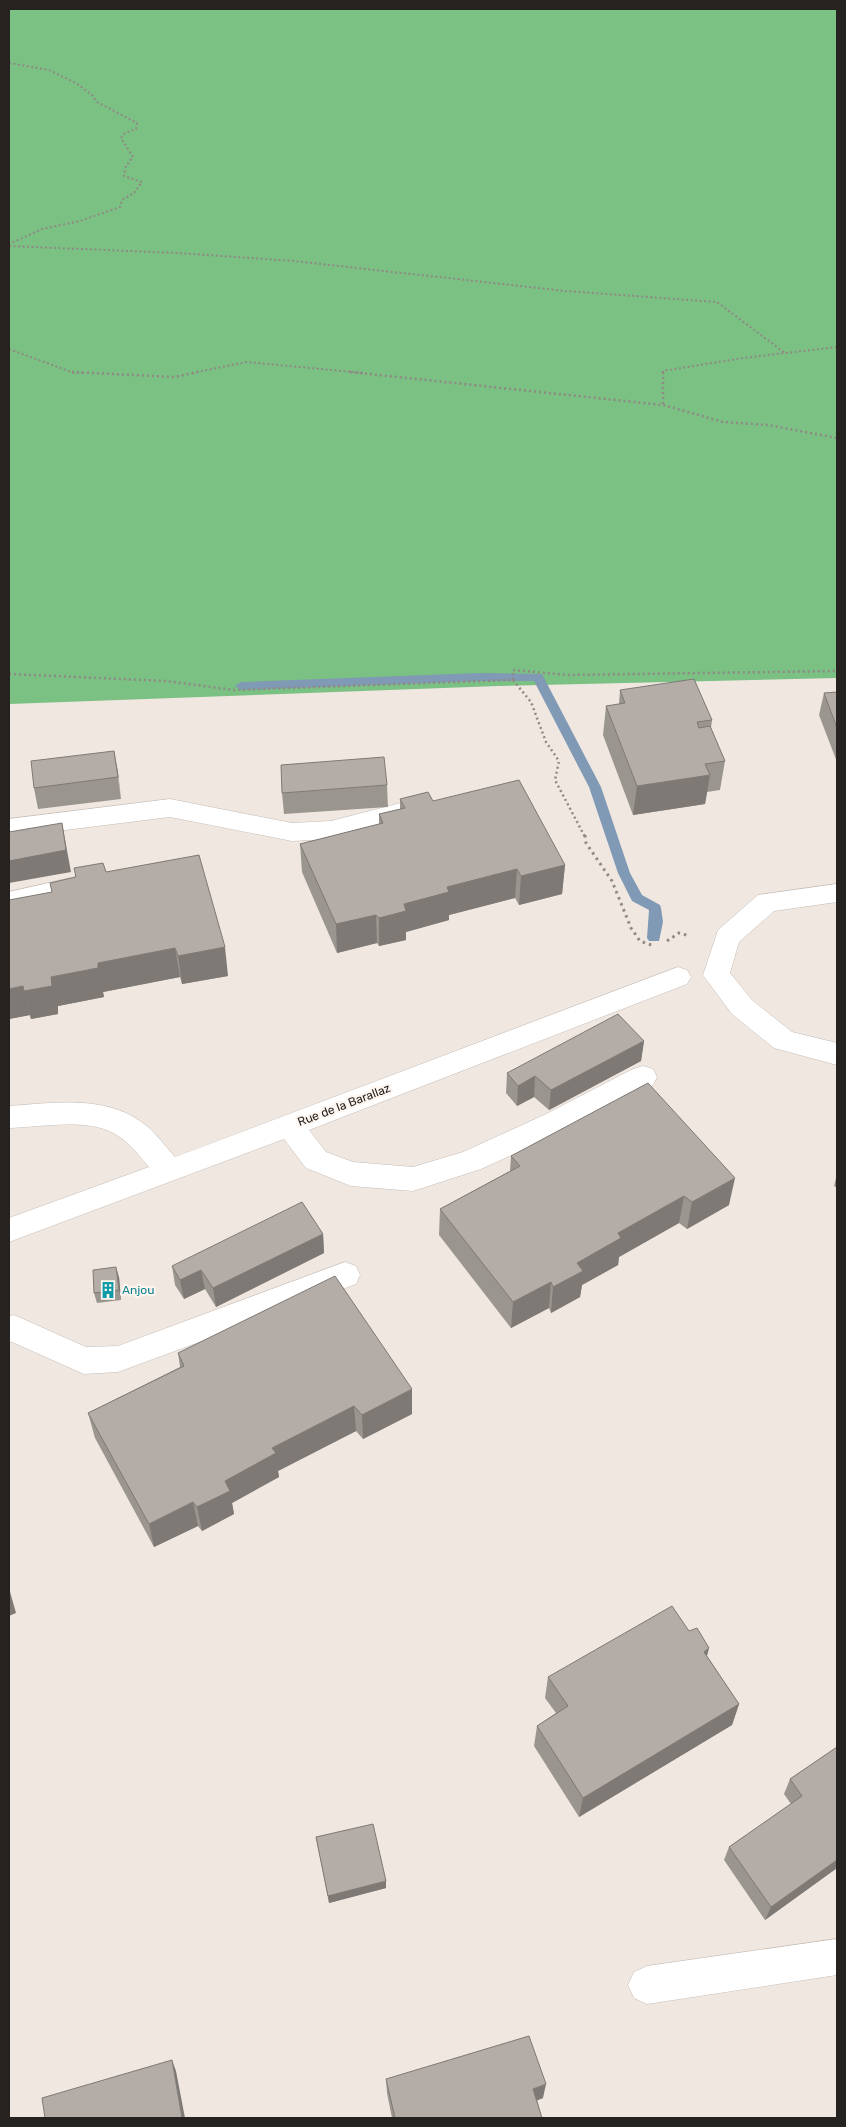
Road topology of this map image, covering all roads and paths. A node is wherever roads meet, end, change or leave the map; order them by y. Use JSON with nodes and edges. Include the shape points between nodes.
{"nodes":[{"id":1,"x":9,"y":63,"type":"edge"},
{"id":2,"x":9,"y":245,"type":"edge"},
{"id":3,"x":837,"y":347,"type":"edge"},
{"id":4,"x":9,"y":351,"type":"edge"},
{"id":5,"x":785,"y":353,"type":"junction"},
{"id":6,"x":663,"y":405,"type":"junction"},
{"id":7,"x":837,"y":438,"type":"edge"},
{"id":8,"x":837,"y":671,"type":"edge"},
{"id":9,"x":9,"y":674,"type":"edge"},
{"id":10,"x":513,"y":680,"type":"junction"},
{"id":11,"x":438,"y":803,"type":"edge"},
{"id":12,"x":9,"y":828,"type":"edge"},
{"id":13,"x":111,"y":878,"type":"edge"},
{"id":14,"x":837,"y":893,"type":"edge"},
{"id":15,"x":9,"y":900,"type":"edge"},
{"id":16,"x":725,"y":946,"type":"junction"},
{"id":17,"x":678,"y":976,"type":"dead end"},
{"id":18,"x":837,"y":1054,"type":"edge"},
{"id":19,"x":643,"y":1077,"type":"dead end"},
{"id":20,"x":9,"y":1117,"type":"edge"},
{"id":21,"x":289,"y":1126,"type":"junction"},
{"id":22,"x":170,"y":1171,"type":"junction"},
{"id":23,"x":9,"y":1230,"type":"edge"},
{"id":24,"x":345,"y":1275,"type":"dead end"},
{"id":25,"x":9,"y":1329,"type":"edge"},
{"id":26,"x":837,"y":1957,"type":"edge"},
{"id":27,"x":646,"y":1985,"type":"dead end"}],
"edges":[{"from":1,"to":2,"type":"path","via":[[49,70],[76,83],[92,94],[96,102],[137,123],[136,129],[121,138],[133,158],[126,166],[124,176],[142,182],[134,194],[122,200],[120,208],[42,229]]},
{"from":2,"to":5,"type":"path","via":[[294,261],[565,290],[717,302]]},
{"from":3,"to":5,"type":"path"},
{"from":4,"to":6,"type":"path","via":[[81,374],[174,377],[247,362]]},
{"from":5,"to":6,"type":"path","via":[[663,371]]},
{"from":6,"to":7,"type":"path","via":[[723,422],[768,425]]},
{"from":8,"to":10,"type":"path","via":[[568,675],[513,670]]},
{"from":9,"to":10,"type":"path","via":[[166,681],[234,690]]},
{"from":10,"to":16,"type":"path","via":[[526,691],[532,703],[546,742],[559,761],[555,780],[585,836],[586,844],[612,881],[631,928],[640,941],[659,946],[679,933]]},
{"from":11,"to":12,"type":"street","via":[[331,830],[292,832],[170,808]]},
{"from":13,"to":15,"type":"street"},
{"from":14,"to":16,"type":"street","via":[[767,902],[727,937]]},
{"from":16,"to":18,"type":"street","via":[[716,975],[742,1007],[784,1040]]},
{"from":17,"to":21,"type":"street","name":"Rue de la Barallaz"},
{"from":19,"to":21,"type":"street","via":[[554,1123],[470,1161],[413,1179],[351,1174],[316,1160]]},
{"from":20,"to":22,"type":"street","via":[[85,1114],[109,1118],[130,1128]]},
{"from":21,"to":22,"type":"street","name":"Rue de la Barallaz"},
{"from":22,"to":23,"type":"street","name":"Rue de la Barallaz"},
{"from":24,"to":25,"type":"street","via":[[118,1359],[84,1361],[14,1328]]},
{"from":26,"to":27,"type":"street"}]}
